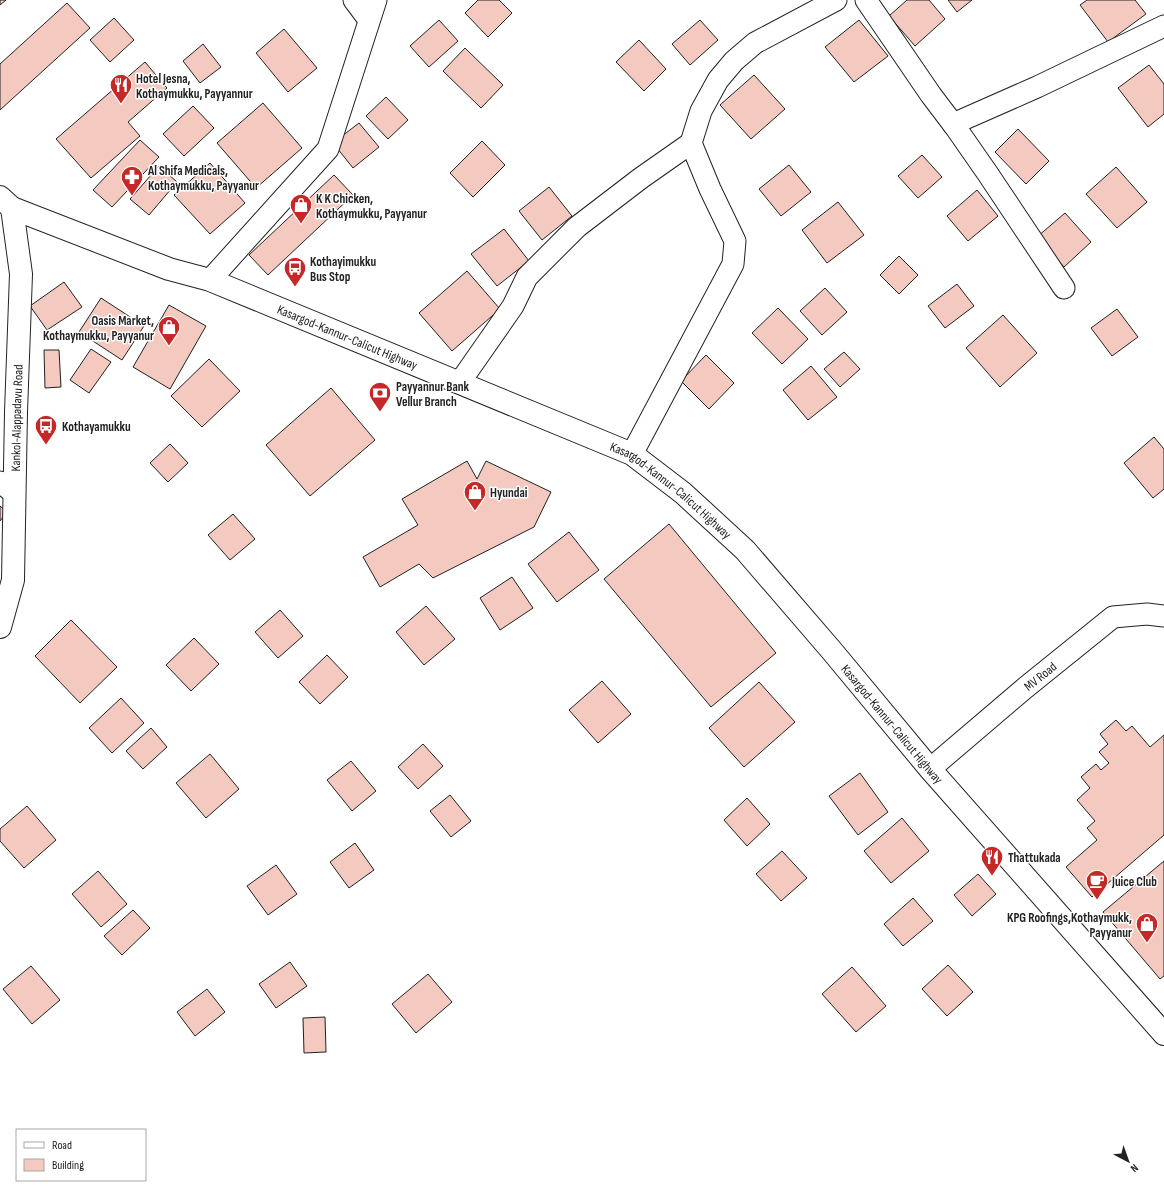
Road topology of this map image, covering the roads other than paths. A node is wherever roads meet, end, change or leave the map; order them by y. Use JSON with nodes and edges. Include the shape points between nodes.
{"nodes":[{"id":1,"x":354,"y":0,"type":"edge"},
{"id":2,"x":376,"y":0,"type":"edge"},
{"id":3,"x":836,"y":0,"type":"edge"},
{"id":4,"x":866,"y":0,"type":"edge"},
{"id":5,"x":369,"y":20,"type":"junction"},
{"id":6,"x":1164,"y":26,"type":"edge"},
{"id":7,"x":953,"y":124,"type":"junction"},
{"id":8,"x":691,"y":143,"type":"junction"},
{"id":9,"x":6,"y":203,"type":"edge"},
{"id":10,"x":210,"y":280,"type":"junction"},
{"id":11,"x":1064,"y":288,"type":"dead end"},
{"id":12,"x":460,"y":382,"type":"junction"},
{"id":13,"x":632,"y":454,"type":"junction"},
{"id":14,"x":7,"y":488,"type":"edge"},
{"id":15,"x":1164,"y":616,"type":"edge"},
{"id":16,"x":0,"y":627,"type":"edge"},
{"id":17,"x":930,"y":769,"type":"junction"},
{"id":18,"x":1164,"y":1034,"type":"edge"}],
"edges":[{"from":1,"to":5,"type":"street"},
{"from":2,"to":5,"type":"street"},
{"from":3,"to":8,"type":"street","via":[[755,43],[734,61],[718,80],[701,111]]},
{"from":4,"to":7,"type":"street"},
{"from":5,"to":10,"type":"street","via":[[328,148]]},
{"from":6,"to":7,"type":"street"},
{"from":7,"to":11,"type":"street"},
{"from":8,"to":12,"type":"street","via":[[577,227],[527,277],[513,306]]},
{"from":8,"to":13,"type":"street","via":[[735,241],[733,264]]},
{"from":9,"to":10,"type":"main road","name":"Kasargod-Kannur-Calicut Highway","via":[[169,269]]},
{"from":9,"to":14,"type":"main road","name":"Kankol-Alappadavu Road","via":[[21,274]]},
{"from":10,"to":12,"type":"main road","name":"Kasargod-Kannur-Calicut Highway"},
{"from":12,"to":13,"type":"main road","name":"Kasargod-Kannur-Calicut Highway"},
{"from":13,"to":17,"type":"main road","name":"Kasargod-Kannur-Calicut Highway","via":[[683,493],[745,550]]},
{"from":14,"to":16,"type":"main road","name":"Kankol-Alappadavu Road","via":[[13,580]]},
{"from":15,"to":17,"type":"street","name":"MV Road","via":[[1147,614],[1113,617]]},
{"from":17,"to":18,"type":"main road","name":"Kasargod-Kannur-Calicut Highway"}]}
